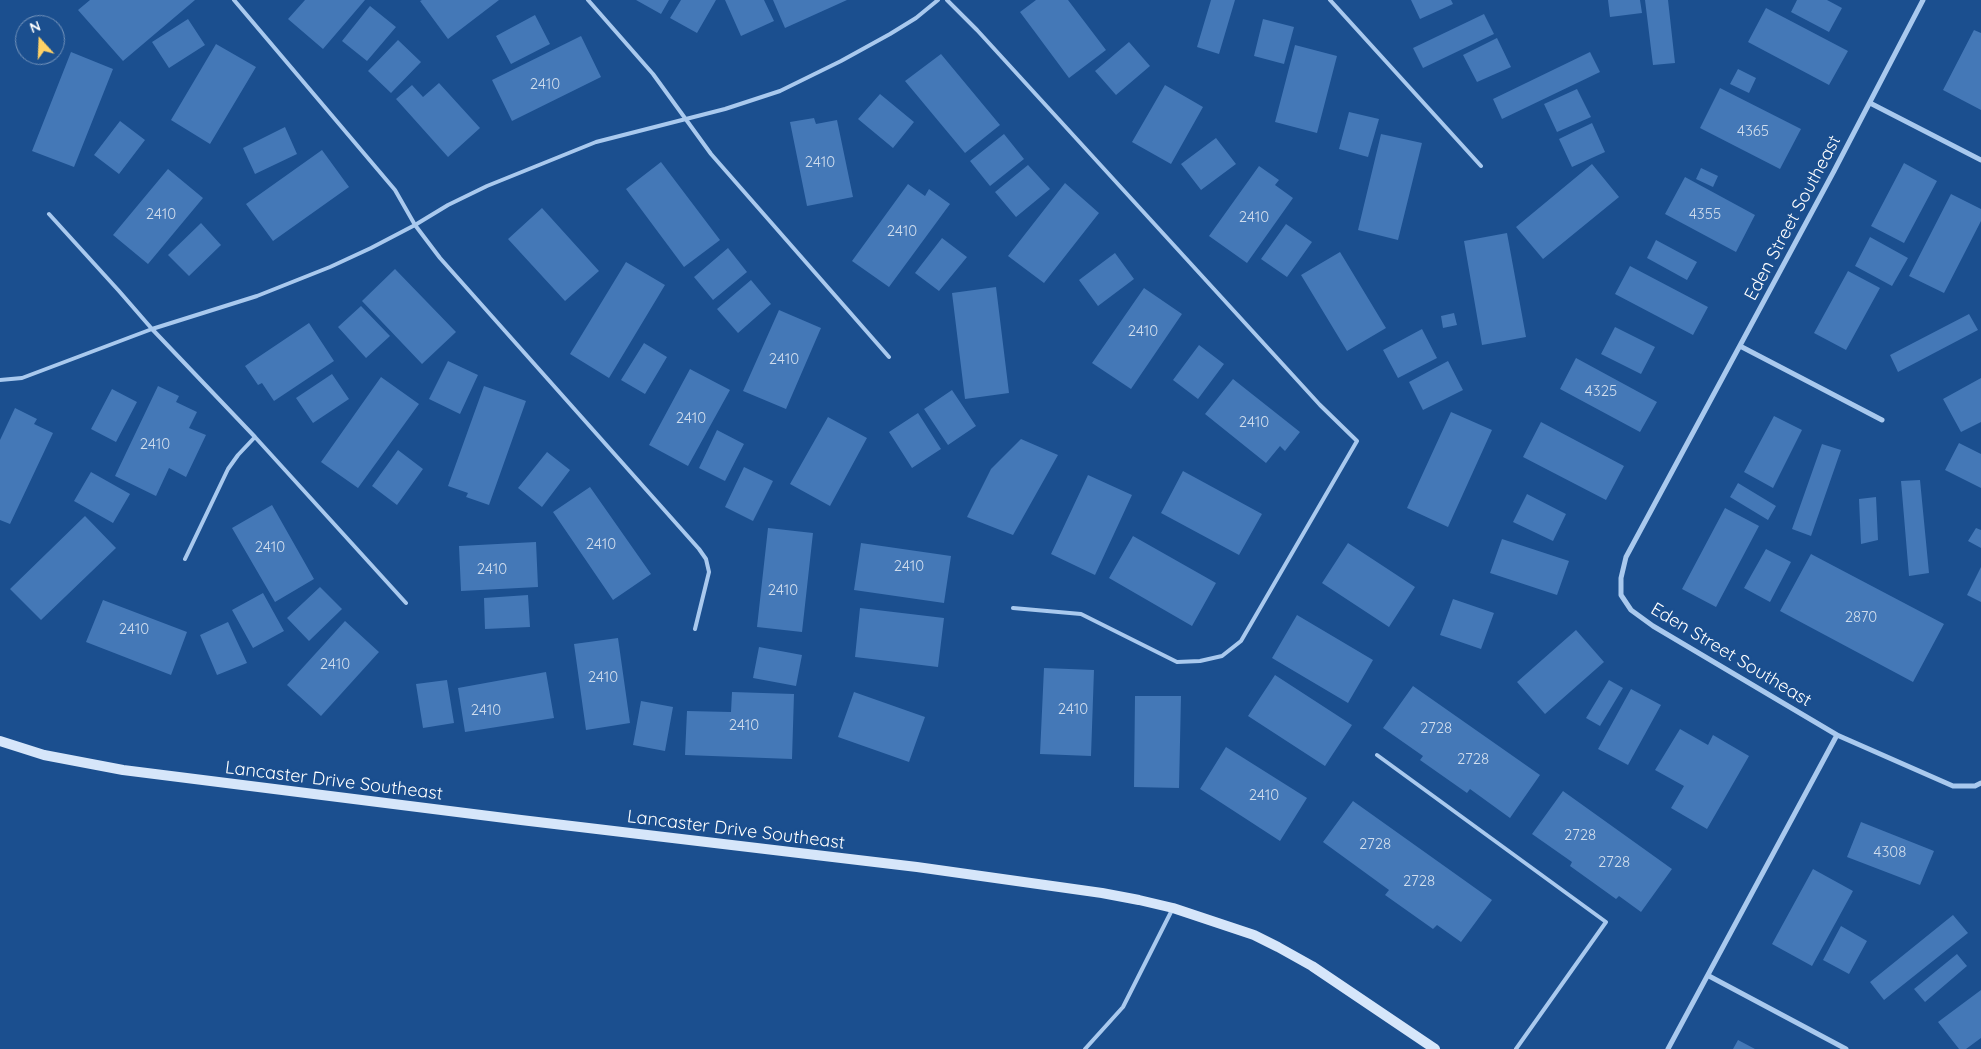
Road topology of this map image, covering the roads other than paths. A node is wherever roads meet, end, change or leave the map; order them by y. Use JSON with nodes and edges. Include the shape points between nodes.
{"nodes":[{"id":1,"x":234,"y":0,"type":"edge"},
{"id":2,"x":588,"y":0,"type":"edge"},
{"id":3,"x":938,"y":0,"type":"edge"},
{"id":4,"x":947,"y":0,"type":"edge"},
{"id":5,"x":1330,"y":0,"type":"edge"},
{"id":6,"x":1923,"y":0,"type":"edge"},
{"id":7,"x":1870,"y":103,"type":"junction"},
{"id":8,"x":684,"y":119,"type":"junction"},
{"id":9,"x":1981,"y":160,"type":"edge"},
{"id":10,"x":1481,"y":166,"type":"dead end"},
{"id":11,"x":49,"y":214,"type":"dead end"},
{"id":12,"x":415,"y":225,"type":"junction"},
{"id":13,"x":152,"y":329,"type":"junction"},
{"id":14,"x":1740,"y":346,"type":"junction"},
{"id":15,"x":889,"y":357,"type":"dead end"},
{"id":16,"x":0,"y":380,"type":"edge"},
{"id":17,"x":1882,"y":420,"type":"dead end"},
{"id":18,"x":255,"y":437,"type":"junction"},
{"id":19,"x":185,"y":559,"type":"dead end"},
{"id":20,"x":406,"y":603,"type":"dead end"},
{"id":21,"x":1013,"y":608,"type":"dead end"},
{"id":22,"x":695,"y":629,"type":"dead end"},
{"id":23,"x":1837,"y":735,"type":"junction"},
{"id":24,"x":0,"y":741,"type":"edge"},
{"id":25,"x":1377,"y":755,"type":"dead end"},
{"id":26,"x":1981,"y":783,"type":"edge"},
{"id":27,"x":1173,"y":908,"type":"junction"},
{"id":28,"x":1708,"y":976,"type":"junction"},
{"id":29,"x":1085,"y":1049,"type":"edge"},
{"id":30,"x":1435,"y":1049,"type":"edge"},
{"id":31,"x":1516,"y":1049,"type":"edge"},
{"id":32,"x":1668,"y":1049,"type":"edge"},
{"id":33,"x":1846,"y":1049,"type":"edge"}],
"edges":[{"from":1,"to":12,"type":"lane","via":[[395,190]]},
{"from":2,"to":8,"type":"lane","via":[[653,74]]},
{"from":3,"to":8,"type":"lane","via":[[890,34],[806,78],[725,109]]},
{"from":4,"to":21,"type":"lane","via":[[1320,405],[1357,440],[1241,641],[1222,656],[1177,662],[1081,614]]},
{"from":5,"to":10,"type":"lane"},
{"from":6,"to":7,"type":"street","name":"Eden Street Southeast"},
{"from":7,"to":9,"type":"street"},
{"from":7,"to":14,"type":"street","name":"Eden Street Southeast"},
{"from":8,"to":12,"type":"lane","via":[[596,142],[448,205]]},
{"from":8,"to":15,"type":"lane"},
{"from":11,"to":13,"type":"lane"},
{"from":12,"to":13,"type":"lane","via":[[330,267],[257,296]]},
{"from":12,"to":22,"type":"lane","via":[[440,258],[706,560],[709,572]]},
{"from":13,"to":16,"type":"lane","via":[[22,378]]},
{"from":13,"to":18,"type":"lane"},
{"from":14,"to":17,"type":"street"},
{"from":14,"to":23,"type":"street","name":"Eden Street Southeast","via":[[1626,557],[1621,595],[1631,610],[1653,626]]},
{"from":18,"to":19,"type":"lane","via":[[228,469]]},
{"from":18,"to":20,"type":"lane"},
{"from":23,"to":26,"type":"street","name":"Eden Street Southeast","via":[[1953,786]]},
{"from":23,"to":28,"type":"street"},
{"from":24,"to":27,"type":"main road","name":"Lancaster Drive Southeast","via":[[44,755],[133,771],[917,867],[1102,893]]},
{"from":25,"to":31,"type":"lane","via":[[1606,922]]},
{"from":27,"to":29,"type":"lane","via":[[1123,1007]]},
{"from":27,"to":30,"type":"main road","name":"Lancaster Drive Southeast","via":[[1254,935],[1278,947],[1312,966]]},
{"from":28,"to":32,"type":"street"},
{"from":28,"to":33,"type":"street"}]}
